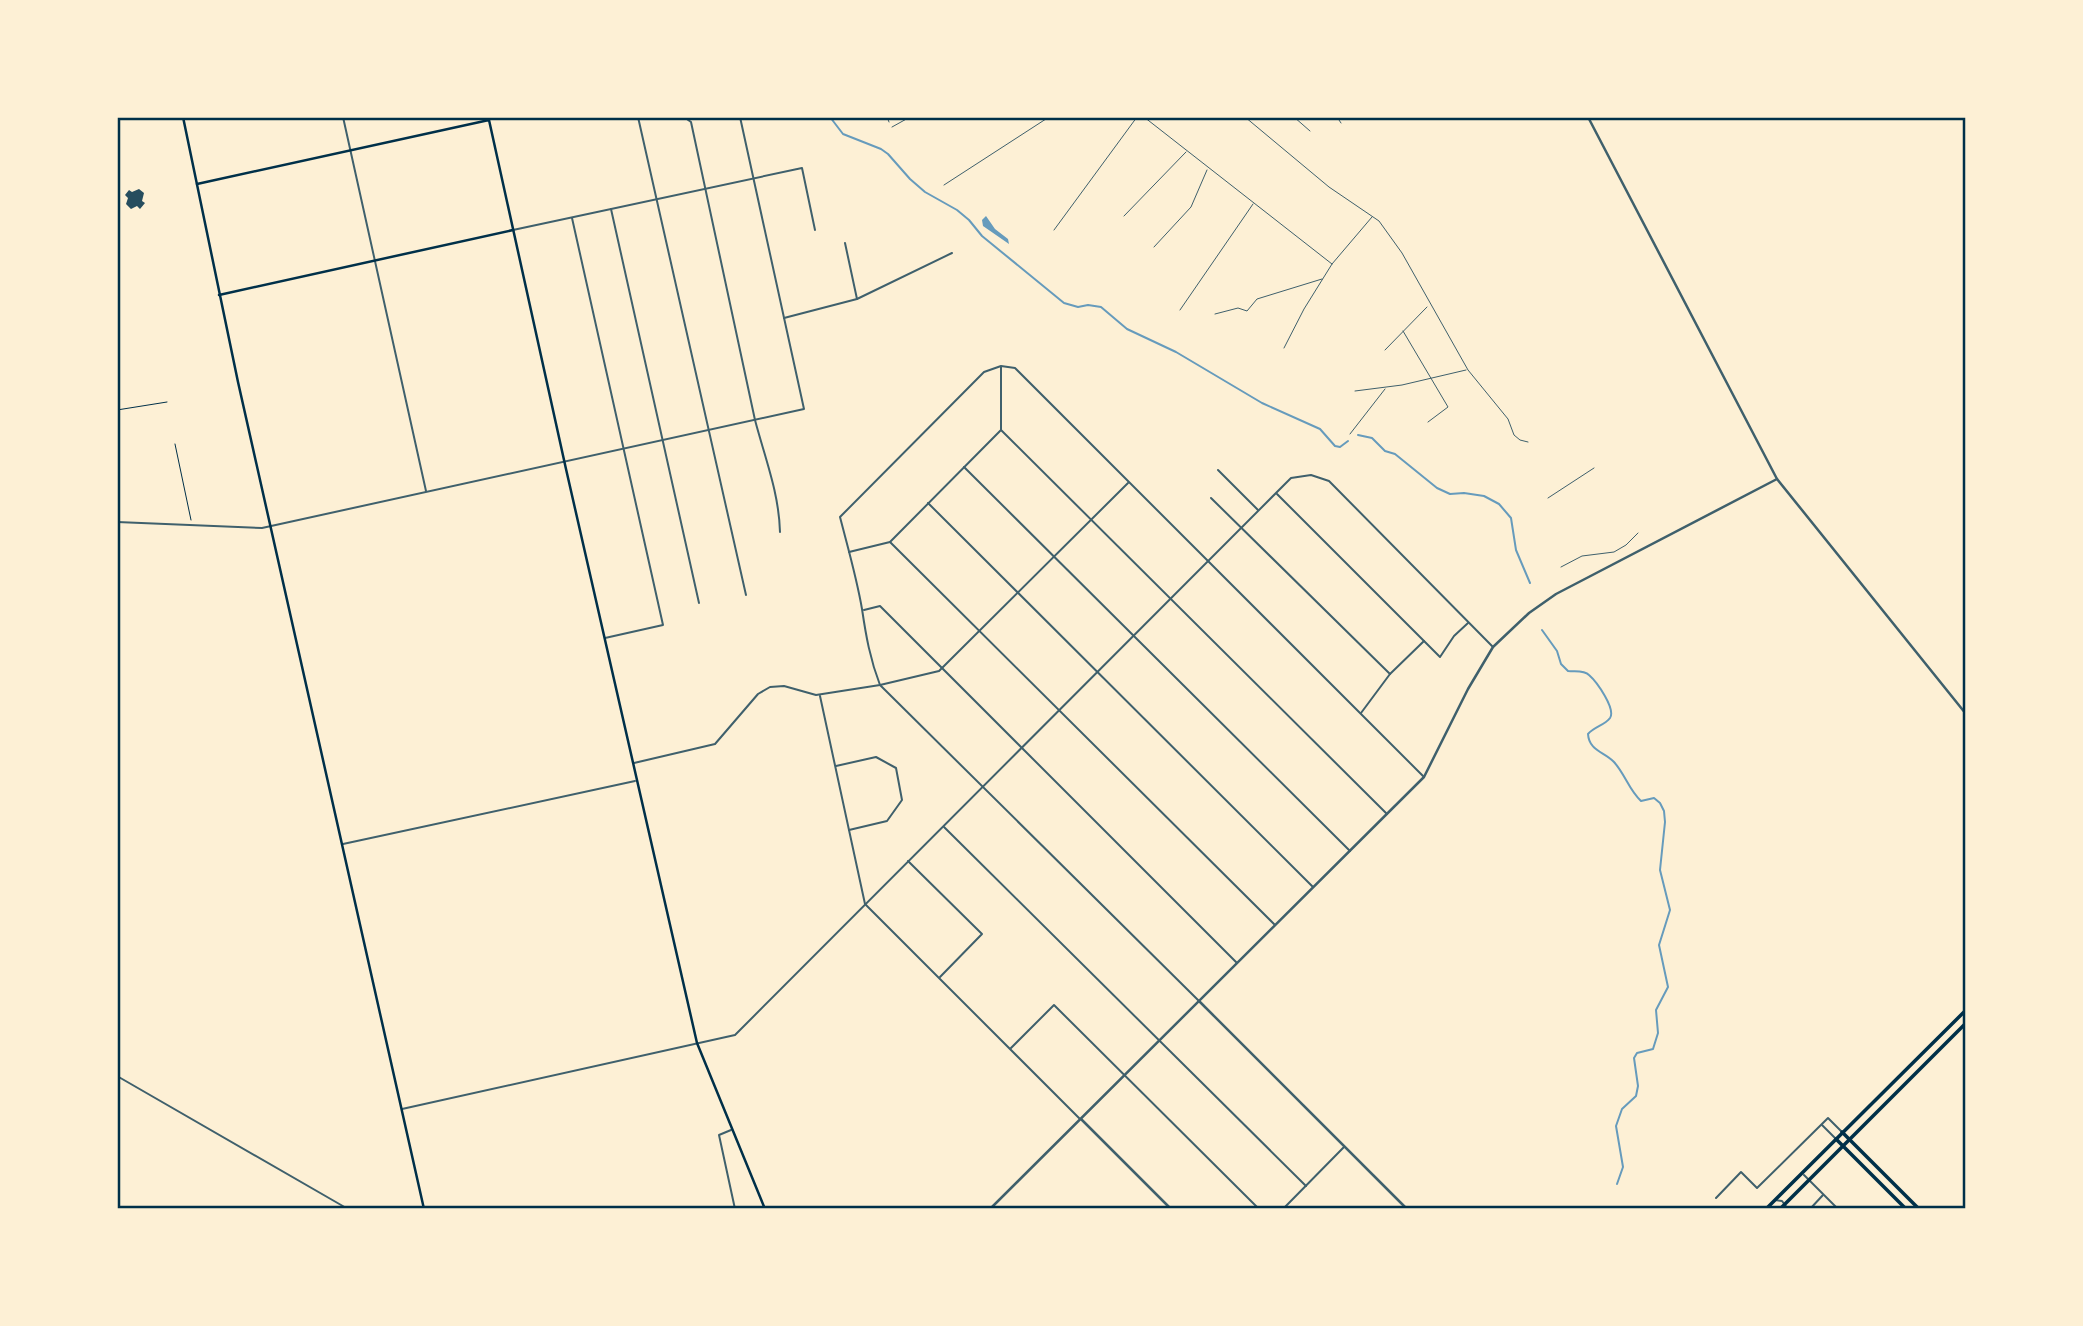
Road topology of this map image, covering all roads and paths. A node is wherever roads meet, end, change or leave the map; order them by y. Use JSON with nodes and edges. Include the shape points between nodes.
{"nodes":[{"id":1,"x":183,"y":117,"type":"edge"},
{"id":2,"x":343,"y":117,"type":"edge"},
{"id":3,"x":638,"y":117,"type":"edge"},
{"id":4,"x":684,"y":117,"type":"edge"},
{"id":5,"x":740,"y":117,"type":"edge"},
{"id":6,"x":887,"y":117,"type":"edge"},
{"id":7,"x":910,"y":117,"type":"edge"},
{"id":8,"x":1049,"y":117,"type":"edge"},
{"id":9,"x":1137,"y":117,"type":"edge"},
{"id":10,"x":1144,"y":117,"type":"edge"},
{"id":11,"x":1245,"y":117,"type":"edge"},
{"id":12,"x":1294,"y":117,"type":"edge"},
{"id":13,"x":1336,"y":117,"type":"edge"},
{"id":14,"x":1588,"y":117,"type":"edge"},
{"id":15,"x":489,"y":118,"type":"edge"},
{"id":16,"x":889,"y":122,"type":"dead end"},
{"id":17,"x":1341,"y":123,"type":"dead end"},
{"id":18,"x":891,"y":127,"type":"dead end"},
{"id":19,"x":1310,"y":131,"type":"dead end"},
{"id":20,"x":350,"y":150,"type":"junction"},
{"id":21,"x":1186,"y":152,"type":"junction"},
{"id":22,"x":1207,"y":168,"type":"junction"},
{"id":23,"x":753,"y":178,"type":"junction"},
{"id":24,"x":197,"y":184,"type":"junction"},
{"id":25,"x":944,"y":185,"type":"dead end"},
{"id":26,"x":705,"y":188,"type":"junction"},
{"id":27,"x":656,"y":199,"type":"junction"},
{"id":28,"x":1254,"y":202,"type":"junction"},
{"id":29,"x":611,"y":209,"type":"junction"},
{"id":30,"x":1124,"y":216,"type":"dead end"},
{"id":31,"x":1373,"y":216,"type":"junction"},
{"id":32,"x":572,"y":218,"type":"junction"},
{"id":33,"x":513,"y":230,"type":"junction"},
{"id":34,"x":816,"y":230,"type":"dead end"},
{"id":35,"x":1054,"y":230,"type":"dead end"},
{"id":36,"x":845,"y":243,"type":"dead end"},
{"id":37,"x":1154,"y":247,"type":"dead end"},
{"id":38,"x":952,"y":253,"type":"dead end"},
{"id":39,"x":375,"y":261,"type":"junction"},
{"id":40,"x":1332,"y":264,"type":"junction"},
{"id":41,"x":1325,"y":278,"type":"junction"},
{"id":42,"x":219,"y":295,"type":"junction"},
{"id":43,"x":857,"y":299,"type":"junction"},
{"id":44,"x":1429,"y":305,"type":"junction"},
{"id":45,"x":1180,"y":310,"type":"dead end"},
{"id":46,"x":1215,"y":314,"type":"dead end"},
{"id":47,"x":784,"y":318,"type":"junction"},
{"id":48,"x":1403,"y":331,"type":"junction"},
{"id":49,"x":1284,"y":348,"type":"dead end"},
{"id":50,"x":1385,"y":350,"type":"dead end"},
{"id":51,"x":1001,"y":366,"type":"junction"},
{"id":52,"x":1468,"y":370,"type":"junction"},
{"id":53,"x":1430,"y":379,"type":"junction"},
{"id":54,"x":1386,"y":387,"type":"junction"},
{"id":55,"x":1355,"y":391,"type":"dead end"},
{"id":56,"x":167,"y":402,"type":"dead end"},
{"id":57,"x":117,"y":410,"type":"edge"},
{"id":58,"x":755,"y":420,"type":"junction"},
{"id":59,"x":1428,"y":422,"type":"dead end"},
{"id":60,"x":709,"y":430,"type":"junction"},
{"id":61,"x":1001,"y":430,"type":"junction"},
{"id":62,"x":1350,"y":434,"type":"dead end"},
{"id":63,"x":663,"y":440,"type":"junction"},
{"id":64,"x":1528,"y":442,"type":"dead end"},
{"id":65,"x":175,"y":444,"type":"dead end"},
{"id":66,"x":622,"y":449,"type":"junction"},
{"id":67,"x":564,"y":462,"type":"junction"},
{"id":68,"x":964,"y":467,"type":"junction"},
{"id":69,"x":1594,"y":468,"type":"dead end"},
{"id":70,"x":1218,"y":470,"type":"dead end"},
{"id":71,"x":1777,"y":479,"type":"junction"},
{"id":72,"x":1129,"y":482,"type":"junction"},
{"id":73,"x":426,"y":492,"type":"junction"},
{"id":74,"x":1276,"y":493,"type":"junction"},
{"id":75,"x":1211,"y":498,"type":"dead end"},
{"id":76,"x":1548,"y":498,"type":"dead end"},
{"id":77,"x":928,"y":503,"type":"junction"},
{"id":78,"x":1259,"y":510,"type":"junction"},
{"id":79,"x":1091,"y":520,"type":"junction"},
{"id":80,"x":117,"y":522,"type":"edge"},
{"id":81,"x":192,"y":525,"type":"junction"},
{"id":82,"x":271,"y":526,"type":"junction"},
{"id":83,"x":1241,"y":528,"type":"junction"},
{"id":84,"x":780,"y":532,"type":"dead end"},
{"id":85,"x":1638,"y":533,"type":"dead end"},
{"id":86,"x":890,"y":542,"type":"junction"},
{"id":87,"x":849,"y":552,"type":"junction"},
{"id":88,"x":1054,"y":557,"type":"junction"},
{"id":89,"x":1208,"y":561,"type":"junction"},
{"id":90,"x":1561,"y":567,"type":"dead end"},
{"id":91,"x":1018,"y":593,"type":"junction"},
{"id":92,"x":746,"y":595,"type":"dead end"},
{"id":93,"x":1170,"y":599,"type":"junction"},
{"id":94,"x":699,"y":603,"type":"dead end"},
{"id":95,"x":863,"y":611,"type":"junction"},
{"id":96,"x":1468,"y":622,"type":"junction"},
{"id":97,"x":980,"y":631,"type":"junction"},
{"id":98,"x":1133,"y":635,"type":"junction"},
{"id":99,"x":604,"y":638,"type":"junction"},
{"id":100,"x":1425,"y":641,"type":"junction"},
{"id":101,"x":1493,"y":647,"type":"junction"},
{"id":102,"x":943,"y":668,"type":"junction"},
{"id":103,"x":1097,"y":672,"type":"junction"},
{"id":104,"x":1390,"y":674,"type":"junction"},
{"id":105,"x":880,"y":685,"type":"junction"},
{"id":106,"x":820,"y":695,"type":"junction"},
{"id":107,"x":1059,"y":710,"type":"junction"},
{"id":108,"x":1361,"y":713,"type":"junction"},
{"id":109,"x":1966,"y":714,"type":"edge"},
{"id":110,"x":1021,"y":747,"type":"junction"},
{"id":111,"x":632,"y":764,"type":"junction"},
{"id":112,"x":835,"y":766,"type":"junction"},
{"id":113,"x":1424,"y":776,"type":"junction"},
{"id":114,"x":636,"y":781,"type":"junction"},
{"id":115,"x":981,"y":787,"type":"junction"},
{"id":116,"x":1387,"y":814,"type":"junction"},
{"id":117,"x":943,"y":826,"type":"junction"},
{"id":118,"x":849,"y":830,"type":"junction"},
{"id":119,"x":342,"y":844,"type":"junction"},
{"id":120,"x":1350,"y":851,"type":"junction"},
{"id":121,"x":908,"y":861,"type":"junction"},
{"id":122,"x":1313,"y":887,"type":"junction"},
{"id":123,"x":865,"y":904,"type":"junction"},
{"id":124,"x":1275,"y":925,"type":"junction"},
{"id":125,"x":1237,"y":963,"type":"junction"},
{"id":126,"x":939,"y":978,"type":"junction"},
{"id":127,"x":1199,"y":1001,"type":"junction"},
{"id":128,"x":1966,"y":1010,"type":"edge"},
{"id":129,"x":1966,"y":1023,"type":"edge"},
{"id":130,"x":1159,"y":1041,"type":"junction"},
{"id":131,"x":697,"y":1043,"type":"junction"},
{"id":132,"x":1927,"y":1048,"type":"junction"},
{"id":133,"x":1010,"y":1049,"type":"junction"},
{"id":134,"x":1934,"y":1055,"type":"junction"},
{"id":135,"x":1124,"y":1075,"type":"junction"},
{"id":136,"x":117,"y":1076,"type":"edge"},
{"id":137,"x":401,"y":1109,"type":"junction"},
{"id":138,"x":1080,"y":1119,"type":"junction"},
{"id":139,"x":1821,"y":1124,"type":"junction"},
{"id":140,"x":732,"y":1129,"type":"junction"},
{"id":141,"x":1842,"y":1132,"type":"junction"},
{"id":142,"x":1836,"y":1139,"type":"junction"},
{"id":143,"x":1849,"y":1139,"type":"junction"},
{"id":144,"x":1843,"y":1146,"type":"junction"},
{"id":145,"x":1345,"y":1147,"type":"junction"},
{"id":146,"x":1802,"y":1173,"type":"junction"},
{"id":147,"x":1809,"y":1180,"type":"junction"},
{"id":148,"x":1794,"y":1181,"type":"junction"},
{"id":149,"x":1306,"y":1186,"type":"junction"},
{"id":150,"x":1801,"y":1188,"type":"junction"},
{"id":151,"x":1824,"y":1195,"type":"junction"},
{"id":152,"x":1716,"y":1198,"type":"dead end"},
{"id":153,"x":1775,"y":1200,"type":"junction"},
{"id":154,"x":1785,"y":1203,"type":"junction"},
{"id":155,"x":348,"y":1209,"type":"edge"},
{"id":156,"x":424,"y":1209,"type":"edge"},
{"id":157,"x":735,"y":1209,"type":"edge"},
{"id":158,"x":765,"y":1209,"type":"edge"},
{"id":159,"x":990,"y":1209,"type":"edge"},
{"id":160,"x":1171,"y":1209,"type":"edge"},
{"id":161,"x":1259,"y":1209,"type":"edge"},
{"id":162,"x":1283,"y":1209,"type":"edge"},
{"id":163,"x":1407,"y":1209,"type":"edge"},
{"id":164,"x":1766,"y":1209,"type":"edge"},
{"id":165,"x":1780,"y":1209,"type":"edge"},
{"id":166,"x":1788,"y":1209,"type":"edge"},
{"id":167,"x":1810,"y":1209,"type":"edge"},
{"id":168,"x":1838,"y":1209,"type":"edge"},
{"id":169,"x":1906,"y":1209,"type":"edge"},
{"id":170,"x":1919,"y":1209,"type":"edge"}],
"edges":[{"from":1,"to":24,"type":"main road"},
{"from":2,"to":20,"type":"street"},
{"from":3,"to":27,"type":"street"},
{"from":4,"to":26,"type":"street","via":[[691,122]]},
{"from":5,"to":23,"type":"street"},
{"from":6,"to":16,"type":"lane"},
{"from":7,"to":18,"type":"lane"},
{"from":8,"to":25,"type":"lane"},
{"from":9,"to":35,"type":"lane"},
{"from":10,"to":21,"type":"lane"},
{"from":11,"to":31,"type":"lane","via":[[1329,187]]},
{"from":12,"to":19,"type":"lane"},
{"from":13,"to":17,"type":"lane"},
{"from":14,"to":71,"type":"street"},
{"from":15,"to":20,"type":"main road"},
{"from":15,"to":33,"type":"main road"},
{"from":20,"to":24,"type":"main road"},
{"from":20,"to":39,"type":"street"},
{"from":21,"to":22,"type":"lane"},
{"from":21,"to":30,"type":"lane"},
{"from":22,"to":28,"type":"lane"},
{"from":22,"to":37,"type":"lane","via":[[1191,207]]},
{"from":23,"to":26,"type":"street"},
{"from":23,"to":34,"type":"street","via":[[802,168]]},
{"from":23,"to":47,"type":"street"},
{"from":24,"to":42,"type":"main road"},
{"from":26,"to":27,"type":"street"},
{"from":26,"to":58,"type":"street"},
{"from":27,"to":29,"type":"street"},
{"from":27,"to":60,"type":"street"},
{"from":28,"to":40,"type":"lane"},
{"from":28,"to":45,"type":"lane"},
{"from":29,"to":32,"type":"street"},
{"from":29,"to":63,"type":"street"},
{"from":31,"to":40,"type":"lane"},
{"from":31,"to":44,"type":"lane","via":[[1389,233]]},
{"from":32,"to":33,"type":"street"},
{"from":32,"to":66,"type":"street"},
{"from":33,"to":39,"type":"main road"},
{"from":33,"to":67,"type":"main road"},
{"from":36,"to":43,"type":"street"},
{"from":38,"to":43,"type":"street"},
{"from":39,"to":42,"type":"main road"},
{"from":39,"to":73,"type":"street"},
{"from":40,"to":41,"type":"lane"},
{"from":41,"to":46,"type":"lane","via":[[1257,299],[1247,311],[1238,308]]},
{"from":41,"to":49,"type":"lane"},
{"from":42,"to":82,"type":"main road"},
{"from":43,"to":47,"type":"street"},
{"from":44,"to":48,"type":"lane"},
{"from":44,"to":52,"type":"lane"},
{"from":47,"to":58,"type":"street","via":[[804,410]]},
{"from":48,"to":50,"type":"lane"},
{"from":48,"to":53,"type":"lane"},
{"from":51,"to":61,"type":"street"},
{"from":51,"to":72,"type":"street","via":[[1015,368]]},
{"from":51,"to":87,"type":"street","via":[[984,372],[840,517]]},
{"from":52,"to":53,"type":"lane"},
{"from":52,"to":64,"type":"lane","via":[[1508,419],[1514,435]]},
{"from":53,"to":54,"type":"lane"},
{"from":53,"to":59,"type":"lane","via":[[1448,407]]},
{"from":54,"to":55,"type":"lane"},
{"from":54,"to":62,"type":"lane"},
{"from":56,"to":57,"type":"path"},
{"from":58,"to":60,"type":"street"},
{"from":58,"to":84,"type":"street","via":[[774,485]]},
{"from":60,"to":63,"type":"street"},
{"from":60,"to":92,"type":"street"},
{"from":61,"to":68,"type":"street"},
{"from":61,"to":79,"type":"street"},
{"from":63,"to":66,"type":"street"},
{"from":63,"to":94,"type":"street"},
{"from":65,"to":81,"type":"path"},
{"from":66,"to":67,"type":"street"},
{"from":66,"to":99,"type":"street","via":[[663,625]]},
{"from":67,"to":73,"type":"street"},
{"from":67,"to":99,"type":"main road"},
{"from":68,"to":77,"type":"street"},
{"from":68,"to":88,"type":"street"},
{"from":69,"to":76,"type":"lane"},
{"from":70,"to":78,"type":"street"},
{"from":71,"to":101,"type":"street","via":[[1556,594]]},
{"from":71,"to":109,"type":"street"},
{"from":72,"to":79,"type":"street"},
{"from":72,"to":89,"type":"street"},
{"from":73,"to":82,"type":"street"},
{"from":74,"to":78,"type":"street"},
{"from":74,"to":96,"type":"street","via":[[1301,475],[1329,481]]},
{"from":74,"to":100,"type":"street"},
{"from":75,"to":83,"type":"street"},
{"from":77,"to":86,"type":"street"},
{"from":77,"to":91,"type":"street"},
{"from":78,"to":83,"type":"street"},
{"from":79,"to":88,"type":"street"},
{"from":79,"to":93,"type":"street"},
{"from":80,"to":81,"type":"street"},
{"from":81,"to":82,"type":"street"},
{"from":82,"to":119,"type":"main road"},
{"from":83,"to":89,"type":"street"},
{"from":83,"to":104,"type":"street"},
{"from":85,"to":90,"type":"lane","via":[[1614,552],[1582,555]]},
{"from":86,"to":87,"type":"street"},
{"from":86,"to":97,"type":"street"},
{"from":87,"to":95,"type":"street"},
{"from":88,"to":91,"type":"street"},
{"from":88,"to":98,"type":"street"},
{"from":89,"to":93,"type":"street"},
{"from":89,"to":108,"type":"street"},
{"from":91,"to":97,"type":"street"},
{"from":91,"to":103,"type":"street"},
{"from":93,"to":98,"type":"street"},
{"from":93,"to":116,"type":"street"},
{"from":95,"to":102,"type":"street","via":[[880,606]]},
{"from":95,"to":105,"type":"street","via":[[863,628]]},
{"from":96,"to":100,"type":"street","via":[[1440,657]]},
{"from":96,"to":101,"type":"street"},
{"from":97,"to":102,"type":"street"},
{"from":97,"to":107,"type":"street"},
{"from":98,"to":103,"type":"street"},
{"from":98,"to":120,"type":"street"},
{"from":99,"to":111,"type":"main road"},
{"from":100,"to":104,"type":"street"},
{"from":101,"to":113,"type":"street"},
{"from":102,"to":105,"type":"street"},
{"from":102,"to":110,"type":"street"},
{"from":103,"to":107,"type":"street"},
{"from":103,"to":122,"type":"street"},
{"from":104,"to":108,"type":"street"},
{"from":105,"to":106,"type":"street"},
{"from":105,"to":115,"type":"street"},
{"from":106,"to":111,"type":"street","via":[[770,687],[758,694],[715,744]]},
{"from":106,"to":112,"type":"street"},
{"from":107,"to":110,"type":"street"},
{"from":107,"to":124,"type":"street"},
{"from":108,"to":113,"type":"street"},
{"from":110,"to":115,"type":"street"},
{"from":110,"to":125,"type":"street"},
{"from":111,"to":114,"type":"main road"},
{"from":112,"to":118,"type":"street"},
{"from":112,"to":118,"type":"street","via":[[876,757],[896,768],[902,800],[887,821]]},
{"from":113,"to":116,"type":"street"},
{"from":114,"to":119,"type":"street"},
{"from":114,"to":131,"type":"main road"},
{"from":115,"to":117,"type":"street"},
{"from":115,"to":127,"type":"street"},
{"from":116,"to":120,"type":"street"},
{"from":117,"to":121,"type":"street"},
{"from":117,"to":130,"type":"street"},
{"from":118,"to":123,"type":"street"},
{"from":119,"to":137,"type":"main road"},
{"from":120,"to":122,"type":"street"},
{"from":121,"to":123,"type":"street"},
{"from":121,"to":126,"type":"street","via":[[982,934]]},
{"from":122,"to":124,"type":"street"},
{"from":123,"to":126,"type":"street"},
{"from":123,"to":131,"type":"street","via":[[735,1035]]},
{"from":124,"to":125,"type":"street"},
{"from":125,"to":127,"type":"street"},
{"from":126,"to":133,"type":"street"},
{"from":127,"to":130,"type":"street"},
{"from":127,"to":145,"type":"street"},
{"from":128,"to":132,"type":"main road"},
{"from":129,"to":134,"type":"main road"},
{"from":130,"to":135,"type":"street"},
{"from":130,"to":149,"type":"street"},
{"from":131,"to":137,"type":"street"},
{"from":131,"to":140,"type":"main road"},
{"from":132,"to":134,"type":"main road"},
{"from":132,"to":141,"type":"main road"},
{"from":133,"to":135,"type":"street","via":[[1054,1005]]},
{"from":133,"to":138,"type":"street"},
{"from":134,"to":143,"type":"main road"},
{"from":135,"to":138,"type":"street"},
{"from":135,"to":161,"type":"street"},
{"from":136,"to":155,"type":"street"},
{"from":137,"to":156,"type":"main road"},
{"from":138,"to":159,"type":"street"},
{"from":138,"to":160,"type":"street"},
{"from":139,"to":141,"type":"street","via":[[1828,1118]]},
{"from":139,"to":142,"type":"street"},
{"from":139,"to":152,"type":"street","via":[[1757,1188],[1741,1172]]},
{"from":140,"to":157,"type":"street","via":[[719,1135]]},
{"from":140,"to":158,"type":"main road"},
{"from":141,"to":142,"type":"main road"},
{"from":141,"to":143,"type":"main road"},
{"from":142,"to":144,"type":"main road"},
{"from":142,"to":146,"type":"main road"},
{"from":143,"to":144,"type":"main road"},
{"from":143,"to":170,"type":"main road"},
{"from":144,"to":147,"type":"main road"},
{"from":144,"to":169,"type":"main road"},
{"from":145,"to":149,"type":"street"},
{"from":145,"to":163,"type":"street"},
{"from":146,"to":147,"type":"street"},
{"from":146,"to":148,"type":"main road"},
{"from":147,"to":150,"type":"main road"},
{"from":147,"to":151,"type":"street"},
{"from":148,"to":150,"type":"main road"},
{"from":148,"to":153,"type":"main road"},
{"from":149,"to":162,"type":"street"},
{"from":150,"to":154,"type":"main road"},
{"from":151,"to":167,"type":"street"},
{"from":151,"to":168,"type":"street"},
{"from":153,"to":154,"type":"street"},
{"from":153,"to":164,"type":"main road"},
{"from":154,"to":165,"type":"main road"},
{"from":154,"to":166,"type":"street"}]}
